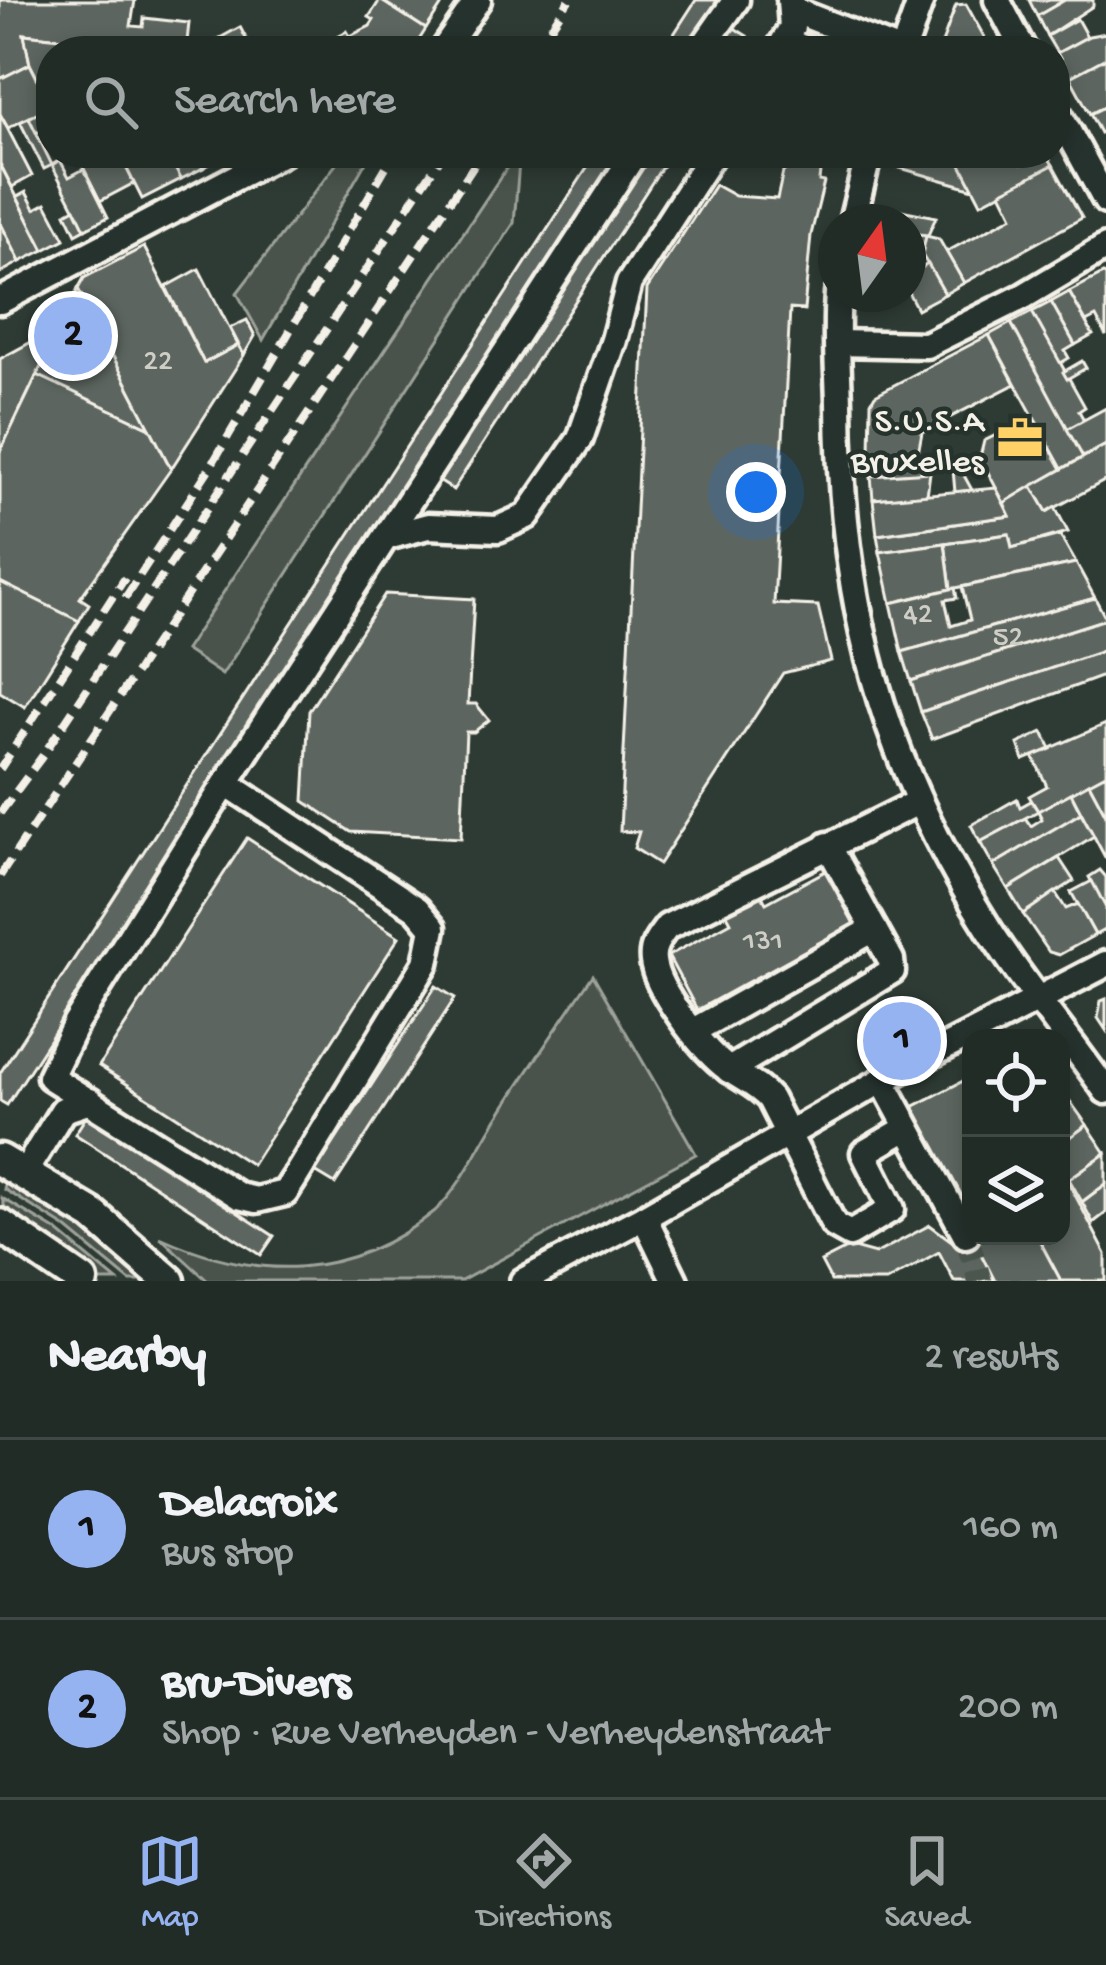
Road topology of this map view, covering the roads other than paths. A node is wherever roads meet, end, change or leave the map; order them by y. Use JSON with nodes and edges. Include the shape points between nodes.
{"nodes":[{"id":1,"x":478,"y":0,"type":"edge"},
{"id":2,"x":736,"y":0,"type":"edge"},
{"id":3,"x":921,"y":0,"type":"edge"},
{"id":4,"x":997,"y":0,"type":"edge"},
{"id":5,"x":792,"y":5,"type":"edge"},
{"id":6,"x":453,"y":36,"type":"edge"},
{"id":7,"x":711,"y":36,"type":"edge"},
{"id":8,"x":791,"y":36,"type":"edge"},
{"id":9,"x":865,"y":36,"type":"edge"},
{"id":10,"x":906,"y":36,"type":"edge"},
{"id":11,"x":1016,"y":36,"type":"edge"},
{"id":12,"x":1070,"y":135,"type":"edge"},
{"id":13,"x":253,"y":168,"type":"edge"},
{"id":14,"x":625,"y":168,"type":"edge"},
{"id":15,"x":703,"y":168,"type":"edge"},
{"id":16,"x":865,"y":168,"type":"edge"},
{"id":17,"x":1106,"y":201,"type":"edge"},
{"id":18,"x":856,"y":204,"type":"edge"},
{"id":19,"x":1106,"y":247,"type":"edge"},
{"id":20,"x":0,"y":301,"type":"edge"},
{"id":21,"x":838,"y":312,"type":"edge"},
{"id":22,"x":838,"y":344,"type":"junction"},
{"id":23,"x":387,"y":538,"type":"junction"},
{"id":24,"x":226,"y":783,"type":"junction"},
{"id":25,"x":918,"y":802,"type":"junction"},
{"id":26,"x":828,"y":844,"type":"junction"},
{"id":27,"x":874,"y":929,"type":"junction"},
{"id":28,"x":1106,"y":964,"type":"edge"},
{"id":29,"x":1040,"y":998,"type":"junction"},
{"id":30,"x":693,"y":1031,"type":"junction"},
{"id":31,"x":729,"y":1070,"type":"junction"},
{"id":32,"x":882,"y":1080,"type":"junction"},
{"id":33,"x":1106,"y":1091,"type":"edge"},
{"id":34,"x":90,"y":1101,"type":"junction"},
{"id":35,"x":907,"y":1128,"type":"junction"},
{"id":36,"x":790,"y":1133,"type":"junction"},
{"id":37,"x":7,"y":1167,"type":"edge"},
{"id":38,"x":644,"y":1217,"type":"junction"},
{"id":39,"x":0,"y":1225,"type":"edge"},
{"id":40,"x":962,"y":1228,"type":"edge"},
{"id":41,"x":82,"y":1281,"type":"edge"},
{"id":42,"x":169,"y":1281,"type":"edge"},
{"id":43,"x":523,"y":1281,"type":"edge"},
{"id":44,"x":675,"y":1281,"type":"edge"}],
"edges":[{"from":1,"to":6,"type":"street"},
{"from":2,"to":7,"type":"street"},
{"from":3,"to":10,"type":"street"},
{"from":4,"to":11,"type":"street"},
{"from":5,"to":8,"type":"street"},
{"from":5,"to":9,"type":"street"},
{"from":12,"to":17,"type":"street"},
{"from":13,"to":20,"type":"street"},
{"from":14,"to":23,"type":"street"},
{"from":15,"to":23,"type":"street","via":[[629,283],[580,439],[527,516],[498,529],[428,526]]},
{"from":16,"to":18,"type":"street"},
{"from":19,"to":22,"type":"street","via":[[926,345]]},
{"from":21,"to":22,"type":"street"},
{"from":22,"to":25,"type":"street","via":[[845,553],[869,671]]},
{"from":23,"to":24,"type":"street"},
{"from":24,"to":34,"type":"street","via":[[50,1077]]},
{"from":24,"to":34,"type":"street","via":[[417,909],[433,928],[426,963],[285,1192],[239,1196]]},
{"from":25,"to":26,"type":"street"},
{"from":25,"to":29,"type":"street","via":[[988,928]]},
{"from":26,"to":27,"type":"street"},
{"from":26,"to":30,"type":"street","via":[[668,927],[655,943],[652,963]]},
{"from":27,"to":30,"type":"street"},
{"from":27,"to":31,"type":"street","via":[[891,960],[888,977]]},
{"from":28,"to":29,"type":"street"},
{"from":29,"to":32,"type":"street"},
{"from":29,"to":33,"type":"street"},
{"from":30,"to":31,"type":"street"},
{"from":31,"to":36,"type":"street","via":[[758,1085]]},
{"from":32,"to":35,"type":"street"},
{"from":32,"to":36,"type":"street"},
{"from":34,"to":37,"type":"street","via":[[64,1110]]},
{"from":35,"to":36,"type":"street","via":[[864,1153],[892,1209],[850,1234],[834,1225]]},
{"from":35,"to":40,"type":"street"},
{"from":36,"to":38,"type":"street"},
{"from":37,"to":42,"type":"main road","via":[[93,1215]]},
{"from":38,"to":43,"type":"street"},
{"from":38,"to":44,"type":"street"},
{"from":39,"to":41,"type":"main road"}]}
